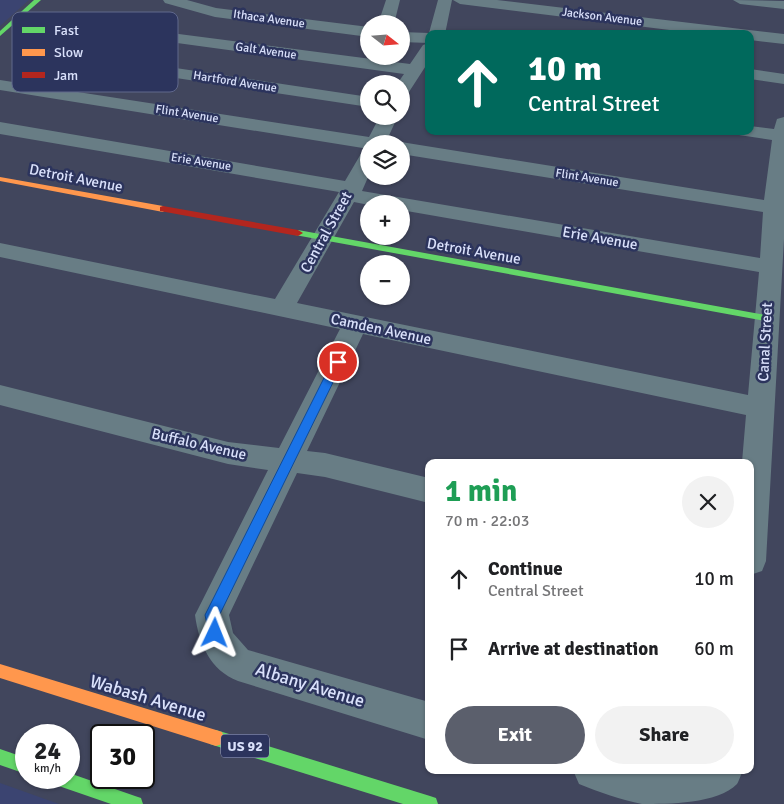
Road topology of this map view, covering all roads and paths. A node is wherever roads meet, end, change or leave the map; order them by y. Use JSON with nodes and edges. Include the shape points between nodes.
{"nodes":[{"id":1,"x":38,"y":0,"type":"edge"},
{"id":2,"x":170,"y":0,"type":"edge"},
{"id":3,"x":393,"y":0,"type":"edge"},
{"id":4,"x":446,"y":0,"type":"edge"},
{"id":5,"x":460,"y":0,"type":"edge"},
{"id":6,"x":740,"y":0,"type":"edge"},
{"id":7,"x":784,"y":5,"type":"edge"},
{"id":8,"x":25,"y":12,"type":"edge"},
{"id":9,"x":241,"y":15,"type":"junction"},
{"id":10,"x":389,"y":15,"type":"edge"},
{"id":11,"x":12,"y":23,"type":"edge"},
{"id":12,"x":438,"y":30,"type":"edge"},
{"id":13,"x":710,"y":30,"type":"edge"},
{"id":14,"x":360,"y":31,"type":"edge"},
{"id":15,"x":0,"y":34,"type":"edge"},
{"id":16,"x":754,"y":35,"type":"edge"},
{"id":17,"x":410,"y":37,"type":"edge"},
{"id":18,"x":425,"y":38,"type":"edge"},
{"id":19,"x":178,"y":39,"type":"edge"},
{"id":20,"x":784,"y":39,"type":"edge"},
{"id":21,"x":211,"y":43,"type":"junction"},
{"id":22,"x":425,"y":56,"type":"edge"},
{"id":23,"x":178,"y":70,"type":"edge"},
{"id":24,"x":754,"y":75,"type":"edge"},
{"id":25,"x":784,"y":79,"type":"edge"},
{"id":26,"x":412,"y":82,"type":"edge"},
{"id":27,"x":178,"y":83,"type":"edge"},
{"id":28,"x":37,"y":92,"type":"edge"},
{"id":29,"x":153,"y":92,"type":"edge"},
{"id":30,"x":360,"y":101,"type":"edge"},
{"id":31,"x":137,"y":106,"type":"junction"},
{"id":32,"x":0,"y":128,"type":"edge"},
{"id":33,"x":783,"y":130,"type":"edge"},
{"id":34,"x":754,"y":131,"type":"edge"},
{"id":35,"x":360,"y":142,"type":"edge"},
{"id":36,"x":410,"y":149,"type":"edge"},
{"id":37,"x":360,"y":172,"type":"edge"},
{"id":38,"x":0,"y":179,"type":"edge"},
{"id":39,"x":350,"y":189,"type":"junction"},
{"id":40,"x":360,"y":197,"type":"edge"},
{"id":41,"x":410,"y":206,"type":"edge"},
{"id":42,"x":779,"y":208,"type":"edge"},
{"id":43,"x":324,"y":239,"type":"junction"},
{"id":44,"x":0,"y":250,"type":"edge"},
{"id":45,"x":770,"y":267,"type":"junction"},
{"id":46,"x":282,"y":308,"type":"junction"},
{"id":47,"x":766,"y":318,"type":"junction"},
{"id":48,"x":355,"y":324,"type":"junction"},
{"id":49,"x":0,"y":395,"type":"edge"},
{"id":50,"x":762,"y":408,"type":"junction"},
{"id":51,"x":289,"y":460,"type":"junction"},
{"id":52,"x":425,"y":490,"type":"edge"},
{"id":53,"x":754,"y":510,"type":"edge"},
{"id":54,"x":0,"y":671,"type":"edge"},
{"id":55,"x":425,"y":720,"type":"edge"},
{"id":56,"x":0,"y":757,"type":"edge"},
{"id":57,"x":15,"y":762,"type":"edge"},
{"id":58,"x":606,"y":774,"type":"edge"},
{"id":59,"x":718,"y":775,"type":"edge"},
{"id":60,"x":361,"y":782,"type":"junction"},
{"id":61,"x":80,"y":785,"type":"edge"},
{"id":62,"x":357,"y":797,"type":"dead end"},
{"id":63,"x":135,"y":804,"type":"edge"},
{"id":64,"x":430,"y":804,"type":"edge"}],
"edges":[{"from":1,"to":8,"type":"street"},
{"from":2,"to":9,"type":"street","name":"Ithaca Avenue"},
{"from":3,"to":10,"type":"street"},
{"from":4,"to":12,"type":"street"},
{"from":5,"to":13,"type":"street","name":"Jackson Avenue"},
{"from":6,"to":7,"type":"street"},
{"from":9,"to":14,"type":"street","name":"Ithaca Avenue"},
{"from":9,"to":21,"type":"street"},
{"from":11,"to":15,"type":"street"},
{"from":16,"to":20,"type":"street"},
{"from":17,"to":18,"type":"street"},
{"from":19,"to":21,"type":"street","name":"Galt Avenue"},
{"from":21,"to":23,"type":"street"},
{"from":21,"to":26,"type":"street","name":"Galt Avenue"},
{"from":22,"to":26,"type":"street"},
{"from":24,"to":25,"type":"street"},
{"from":27,"to":30,"type":"street","name":"Hartford Avenue"},
{"from":28,"to":31,"type":"street","name":"Flint Avenue"},
{"from":29,"to":31,"type":"street"},
{"from":31,"to":35,"type":"street","name":"Flint Avenue"},
{"from":32,"to":39,"type":"street","name":"Erie Avenue"},
{"from":33,"to":34,"type":"street"},
{"from":33,"to":42,"type":"street","name":"Canal Street"},
{"from":36,"to":42,"type":"street","name":"Flint Avenue"},
{"from":37,"to":39,"type":"street","name":"Central Street"},
{"from":38,"to":43,"type":"street","name":"Detroit Avenue"},
{"from":39,"to":40,"type":"street","name":"Erie Avenue","via":[[354,196]]},
{"from":39,"to":43,"type":"street","name":"Central Street"},
{"from":41,"to":45,"type":"street","name":"Erie Avenue"},
{"from":42,"to":45,"type":"street","name":"Canal Street"},
{"from":43,"to":46,"type":"street","name":"Central Street"},
{"from":43,"to":47,"type":"street","name":"Detroit Avenue"},
{"from":44,"to":46,"type":"street","name":"Camden Avenue"},
{"from":45,"to":47,"type":"street","name":"Canal Street"},
{"from":46,"to":48,"type":"street","name":"Camden Avenue"},
{"from":47,"to":50,"type":"street","name":"Canal Street"},
{"from":48,"to":50,"type":"street","name":"Camden Avenue"},
{"from":48,"to":51,"type":"street"},
{"from":49,"to":51,"type":"street","name":"Buffalo Avenue","via":[[228,453]]},
{"from":50,"to":53,"type":"street","name":"Canal Street"},
{"from":51,"to":52,"type":"street","name":"Buffalo Avenue","via":[[325,465]]},
{"from":51,"to":55,"type":"street","name":"Albany Avenue","via":[[212,615],[223,651],[238,664]]},
{"from":54,"to":60,"type":"street","name":"Wabash Avenue","number":"US 92"},
{"from":56,"to":57,"type":"street"},
{"from":58,"to":59,"type":"street","via":[[665,792],[694,788]]},
{"from":60,"to":62,"type":"street"},
{"from":60,"to":64,"type":"street","name":"Wabash Avenue","number":"US 92"},
{"from":61,"to":63,"type":"street"}]}
